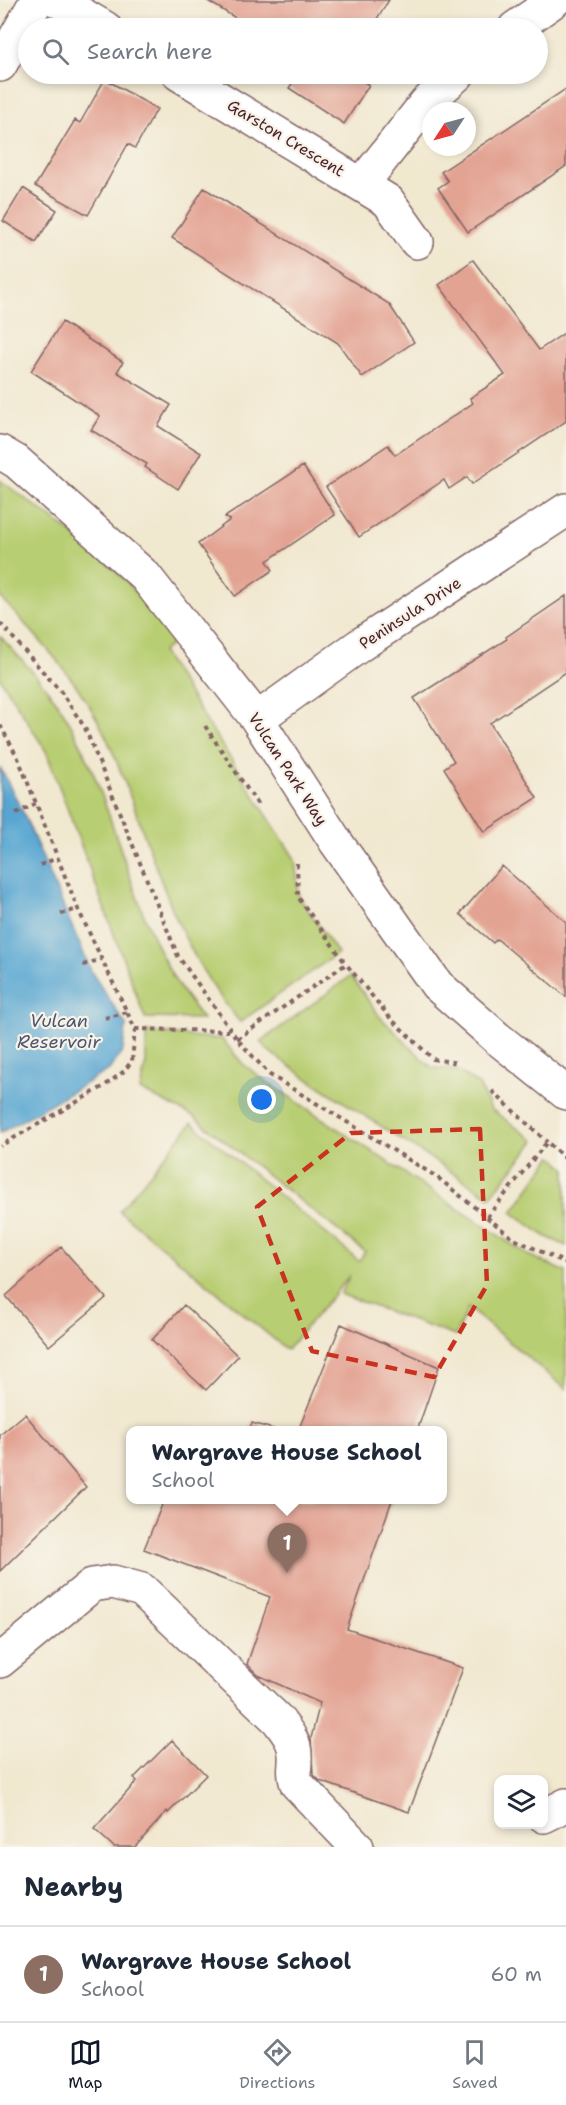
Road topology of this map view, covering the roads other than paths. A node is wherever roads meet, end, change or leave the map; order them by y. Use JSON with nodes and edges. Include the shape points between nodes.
{"nodes":[{"id":1,"x":38,"y":0,"type":"edge"},
{"id":2,"x":57,"y":0,"type":"edge"},
{"id":3,"x":555,"y":0,"type":"edge"},
{"id":4,"x":27,"y":18,"type":"edge"},
{"id":5,"x":88,"y":18,"type":"edge"},
{"id":6,"x":529,"y":18,"type":"edge"},
{"id":7,"x":18,"y":34,"type":"edge"},
{"id":8,"x":0,"y":65,"type":"edge"},
{"id":9,"x":197,"y":84,"type":"edge"},
{"id":10,"x":447,"y":84,"type":"edge"},
{"id":11,"x":362,"y":184,"type":"junction"},
{"id":12,"x":417,"y":242,"type":"dead end"},
{"id":13,"x":0,"y":452,"type":"edge"},
{"id":14,"x":566,"y":510,"type":"edge"},
{"id":15,"x":257,"y":719,"type":"junction"},
{"id":16,"x":566,"y":1093,"type":"edge"},
{"id":17,"x":0,"y":1661,"type":"edge"},
{"id":18,"x":566,"y":1805,"type":"edge"},
{"id":19,"x":548,"y":1814,"type":"edge"},
{"id":20,"x":357,"y":1847,"type":"edge"}],
"edges":[{"from":1,"to":4,"type":"street"},
{"from":2,"to":5,"type":"street"},
{"from":3,"to":6,"type":"street"},
{"from":7,"to":8,"type":"street"},
{"from":9,"to":11,"type":"street","name":"Garston Crescent"},
{"from":10,"to":11,"type":"street","name":"Garston Crescent","via":[[426,103]]},
{"from":11,"to":12,"type":"street","name":"Garston Crescent","via":[[388,201]]},
{"from":13,"to":15,"type":"street","name":"Vulcan Park Way","via":[[17,462],[145,576]]},
{"from":14,"to":15,"type":"street","name":"Peninsula Drive","via":[[360,645]]},
{"from":15,"to":16,"type":"street","name":"Vulcan Park Way","via":[[343,852],[437,985]]},
{"from":17,"to":20,"type":"street","via":[[92,1585],[113,1582],[142,1590],[278,1720],[291,1736],[295,1755],[292,1772],[297,1784]]},
{"from":18,"to":19,"type":"street"}]}
